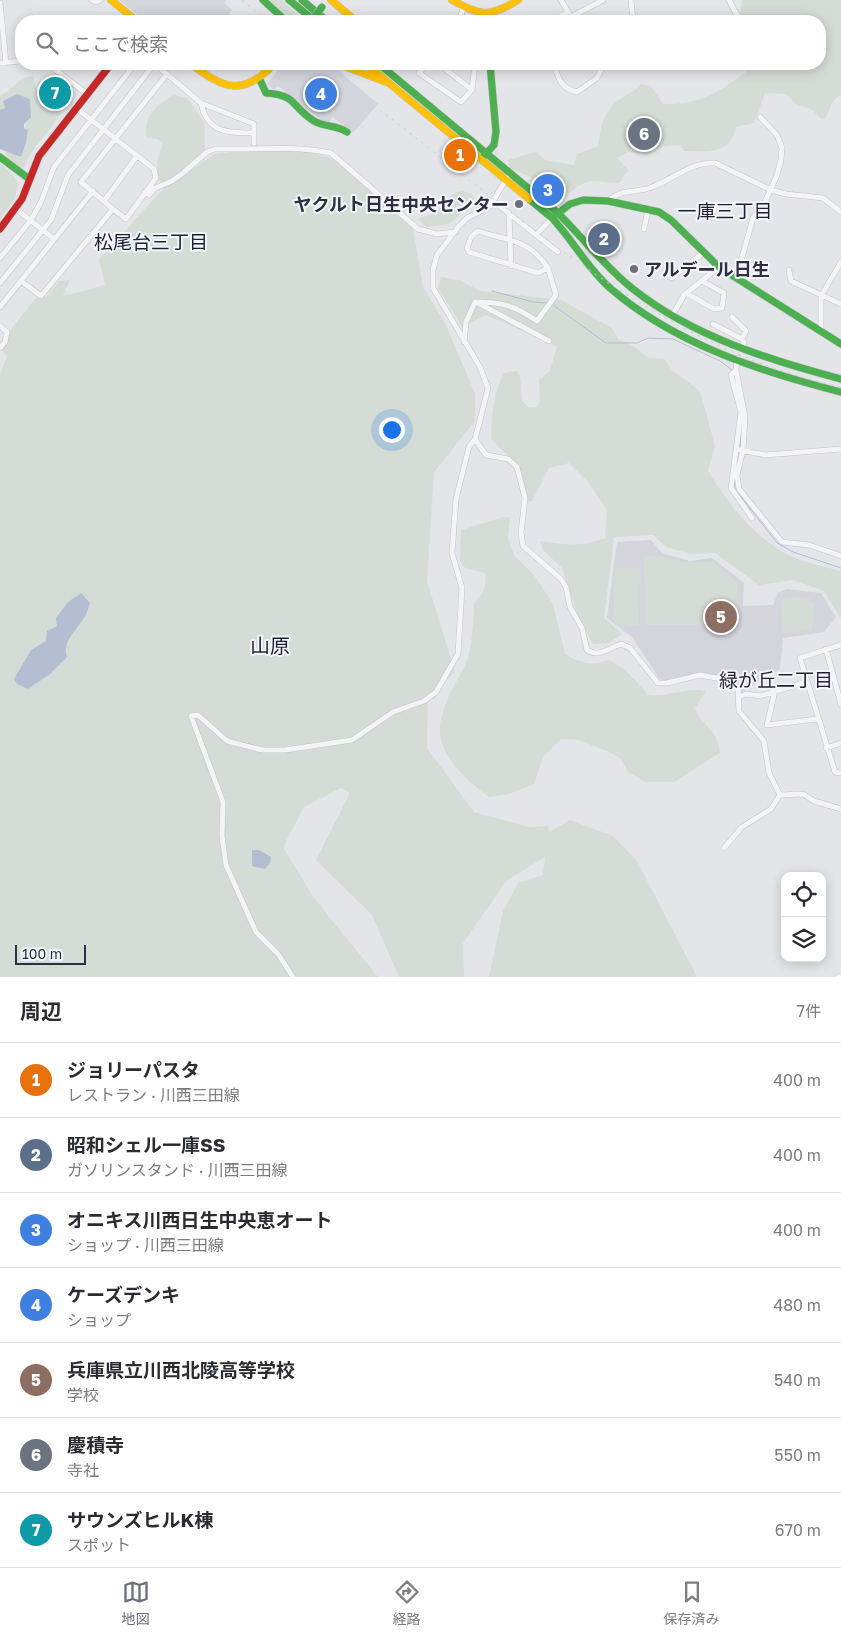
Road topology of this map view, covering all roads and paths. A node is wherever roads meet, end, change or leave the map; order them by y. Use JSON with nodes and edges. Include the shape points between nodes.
{"nodes":[{"id":1,"x":92,"y":0,"type":"edge"},
{"id":2,"x":100,"y":0,"type":"edge"},
{"id":3,"x":111,"y":0,"type":"edge"},
{"id":4,"x":263,"y":0,"type":"edge"},
{"id":5,"x":290,"y":0,"type":"edge"},
{"id":6,"x":302,"y":0,"type":"edge"},
{"id":7,"x":329,"y":0,"type":"edge"},
{"id":8,"x":452,"y":0,"type":"edge"},
{"id":9,"x":518,"y":0,"type":"edge"},
{"id":10,"x":560,"y":0,"type":"edge"},
{"id":11,"x":603,"y":0,"type":"edge"},
{"id":12,"x":631,"y":0,"type":"edge"},
{"id":13,"x":729,"y":0,"type":"edge"},
{"id":14,"x":0,"y":3,"type":"edge"},
{"id":15,"x":464,"y":6,"type":"junction"},
{"id":16,"x":568,"y":12,"type":"junction"},
{"id":17,"x":129,"y":15,"type":"edge"},
{"id":18,"x":279,"y":15,"type":"edge"},
{"id":19,"x":308,"y":15,"type":"edge"},
{"id":20,"x":316,"y":15,"type":"edge"},
{"id":21,"x":320,"y":15,"type":"edge"},
{"id":22,"x":348,"y":15,"type":"edge"},
{"id":23,"x":460,"y":15,"type":"edge"},
{"id":24,"x":480,"y":15,"type":"edge"},
{"id":25,"x":492,"y":15,"type":"edge"},
{"id":26,"x":563,"y":15,"type":"edge"},
{"id":27,"x":570,"y":15,"type":"edge"},
{"id":28,"x":575,"y":15,"type":"edge"},
{"id":29,"x":632,"y":15,"type":"edge"},
{"id":30,"x":737,"y":15,"type":"edge"},
{"id":31,"x":3,"y":63,"type":"edge"},
{"id":32,"x":56,"y":70,"type":"edge"},
{"id":33,"x":106,"y":70,"type":"edge"},
{"id":34,"x":130,"y":70,"type":"edge"},
{"id":35,"x":150,"y":70,"type":"edge"},
{"id":36,"x":162,"y":70,"type":"edge"},
{"id":37,"x":199,"y":70,"type":"edge"},
{"id":38,"x":269,"y":70,"type":"edge"},
{"id":39,"x":356,"y":70,"type":"edge"},
{"id":40,"x":374,"y":70,"type":"edge"},
{"id":41,"x":386,"y":70,"type":"edge"},
{"id":42,"x":389,"y":70,"type":"edge"},
{"id":43,"x":422,"y":70,"type":"edge"},
{"id":44,"x":447,"y":70,"type":"edge"},
{"id":45,"x":474,"y":70,"type":"edge"},
{"id":46,"x":491,"y":70,"type":"edge"},
{"id":47,"x":556,"y":70,"type":"edge"},
{"id":48,"x":601,"y":70,"type":"edge"},
{"id":49,"x":167,"y":74,"type":"junction"},
{"id":50,"x":392,"y":75,"type":"junction"},
{"id":51,"x":260,"y":80,"type":"junction"},
{"id":52,"x":389,"y":82,"type":"junction"},
{"id":53,"x":472,"y":90,"type":"junction"},
{"id":54,"x":87,"y":94,"type":"junction"},
{"id":55,"x":201,"y":103,"type":"junction"},
{"id":56,"x":76,"y":108,"type":"junction"},
{"id":57,"x":760,"y":117,"type":"dead end"},
{"id":58,"x":91,"y":120,"type":"junction"},
{"id":59,"x":104,"y":130,"type":"junction"},
{"id":60,"x":347,"y":132,"type":"dead end"},
{"id":61,"x":254,"y":133,"type":"junction"},
{"id":62,"x":115,"y":139,"type":"junction"},
{"id":63,"x":254,"y":143,"type":"dead end"},
{"id":64,"x":137,"y":156,"type":"junction"},
{"id":65,"x":484,"y":156,"type":"junction"},
{"id":66,"x":0,"y":157,"type":"edge"},
{"id":67,"x":509,"y":177,"type":"junction"},
{"id":68,"x":28,"y":178,"type":"junction"},
{"id":69,"x":771,"y":190,"type":"junction"},
{"id":70,"x":93,"y":191,"type":"junction"},
{"id":71,"x":145,"y":192,"type":"junction"},
{"id":72,"x":104,"y":201,"type":"junction"},
{"id":73,"x":493,"y":201,"type":"junction"},
{"id":74,"x":608,"y":201,"type":"junction"},
{"id":75,"x":16,"y":209,"type":"junction"},
{"id":76,"x":113,"y":209,"type":"junction"},
{"id":77,"x":648,"y":210,"type":"junction"},
{"id":78,"x":841,"y":212,"type":"edge"},
{"id":79,"x":509,"y":213,"type":"junction"},
{"id":80,"x":555,"y":215,"type":"junction"},
{"id":81,"x":31,"y":220,"type":"junction"},
{"id":82,"x":0,"y":229,"type":"edge"},
{"id":83,"x":644,"y":229,"type":"dead end"},
{"id":84,"x":43,"y":230,"type":"junction"},
{"id":85,"x":455,"y":232,"type":"junction"},
{"id":86,"x":536,"y":234,"type":"junction"},
{"id":87,"x":510,"y":238,"type":"junction"},
{"id":88,"x":54,"y":239,"type":"junction"},
{"id":89,"x":592,"y":246,"type":"junction"},
{"id":90,"x":558,"y":252,"type":"dead end"},
{"id":91,"x":582,"y":252,"type":"junction"},
{"id":92,"x":704,"y":252,"type":"junction"},
{"id":93,"x":0,"y":258,"type":"edge"},
{"id":94,"x":841,"y":262,"type":"edge"},
{"id":95,"x":511,"y":266,"type":"junction"},
{"id":96,"x":719,"y":267,"type":"junction"},
{"id":97,"x":548,"y":268,"type":"junction"},
{"id":98,"x":789,"y":270,"type":"dead end"},
{"id":99,"x":839,"y":270,"type":"edge"},
{"id":100,"x":672,"y":278,"type":"dead end"},
{"id":101,"x":736,"y":279,"type":"junction"},
{"id":102,"x":20,"y":281,"type":"junction"},
{"id":103,"x":702,"y":281,"type":"junction"},
{"id":104,"x":0,"y":283,"type":"edge"},
{"id":105,"x":686,"y":293,"type":"junction"},
{"id":106,"x":821,"y":296,"type":"junction"},
{"id":107,"x":475,"y":302,"type":"junction"},
{"id":108,"x":841,"y":304,"type":"edge"},
{"id":109,"x":0,"y":307,"type":"edge"},
{"id":110,"x":673,"y":314,"type":"junction"},
{"id":111,"x":732,"y":317,"type":"dead end"},
{"id":112,"x":713,"y":324,"type":"dead end"},
{"id":113,"x":0,"y":326,"type":"edge"},
{"id":114,"x":821,"y":331,"type":"junction"},
{"id":115,"x":549,"y":341,"type":"dead end"},
{"id":116,"x":464,"y":342,"type":"junction"},
{"id":117,"x":742,"y":343,"type":"junction"},
{"id":118,"x":841,"y":344,"type":"edge"},
{"id":119,"x":0,"y":348,"type":"edge"},
{"id":120,"x":737,"y":358,"type":"junction"},
{"id":121,"x":841,"y":379,"type":"edge"},
{"id":122,"x":841,"y":392,"type":"edge"},
{"id":123,"x":475,"y":438,"type":"junction"},
{"id":124,"x":740,"y":449,"type":"junction"},
{"id":125,"x":841,"y":449,"type":"edge"},
{"id":126,"x":752,"y":518,"type":"dead end"},
{"id":127,"x":841,"y":556,"type":"edge"},
{"id":128,"x":841,"y":644,"type":"edge"},
{"id":129,"x":826,"y":649,"type":"junction"},
{"id":130,"x":806,"y":682,"type":"junction"},
{"id":131,"x":775,"y":691,"type":"junction"},
{"id":132,"x":739,"y":697,"type":"junction"},
{"id":133,"x":841,"y":704,"type":"edge"},
{"id":134,"x":817,"y":719,"type":"junction"},
{"id":135,"x":841,"y":743,"type":"edge"},
{"id":136,"x":826,"y":748,"type":"junction"},
{"id":137,"x":841,"y":772,"type":"edge"},
{"id":138,"x":780,"y":795,"type":"junction"},
{"id":139,"x":841,"y":809,"type":"edge"},
{"id":140,"x":724,"y":848,"type":"dead end"},
{"id":141,"x":293,"y":977,"type":"edge"}],
"edges":[{"from":1,"to":2,"type":"street"},
{"from":3,"to":17,"type":"street"},
{"from":4,"to":18,"type":"street"},
{"from":5,"to":19,"type":"street"},
{"from":6,"to":21,"type":"street"},
{"from":7,"to":20,"type":"street","bridge":true},
{"from":7,"to":22,"type":"street"},
{"from":8,"to":15,"type":"street"},
{"from":9,"to":25,"type":"street"},
{"from":10,"to":16,"type":"street"},
{"from":11,"to":28,"type":"street"},
{"from":12,"to":29,"type":"street"},
{"from":13,"to":30,"type":"street"},
{"from":14,"to":31,"type":"street"},
{"from":15,"to":23,"type":"street"},
{"from":15,"to":24,"type":"street"},
{"from":16,"to":26,"type":"street"},
{"from":16,"to":27,"type":"street"},
{"from":32,"to":54,"type":"street"},
{"from":33,"to":54,"type":"street"},
{"from":34,"to":58,"type":"street"},
{"from":35,"to":59,"type":"street"},
{"from":36,"to":49,"type":"street"},
{"from":37,"to":51,"type":"street","via":[[226,86],[245,86]]},
{"from":38,"to":51,"type":"street"},
{"from":39,"to":52,"type":"street"},
{"from":40,"to":52,"type":"street"},
{"from":41,"to":50,"type":"street"},
{"from":42,"to":50,"type":"street"},
{"from":43,"to":53,"type":"street","via":[[419,74],[461,102]]},
{"from":44,"to":53,"type":"street"},
{"from":45,"to":53,"type":"street"},
{"from":46,"to":65,"type":"street","via":[[496,132],[494,145]]},
{"from":47,"to":48,"type":"street","via":[[564,87],[577,92],[597,78]]},
{"from":49,"to":55,"type":"street"},
{"from":49,"to":62,"type":"street"},
{"from":50,"to":65,"type":"street"},
{"from":51,"to":60,"type":"street","via":[[264,91],[284,94],[315,122],[340,127]]},
{"from":52,"to":65,"type":"street"},
{"from":54,"to":56,"type":"street"},
{"from":55,"to":61,"type":"street","via":[[254,124]]},
{"from":55,"to":61,"type":"street","via":[[203,114],[218,130]]},
{"from":56,"to":58,"type":"street"},
{"from":56,"to":68,"type":"street","via":[[39,156]]},
{"from":57,"to":69,"type":"street","via":[[777,135],[782,148]]},
{"from":58,"to":59,"type":"street"},
{"from":58,"to":81,"type":"street","via":[[54,167],[42,202]]},
{"from":59,"to":62,"type":"street"},
{"from":59,"to":84,"type":"street","via":[[68,176],[59,203]]},
{"from":61,"to":63,"type":"street"},
{"from":62,"to":64,"type":"street"},
{"from":62,"to":70,"type":"street","via":[[82,182]]},
{"from":64,"to":71,"type":"street","via":[[154,169],[156,178]]},
{"from":64,"to":72,"type":"street"},
{"from":65,"to":67,"type":"street"},
{"from":66,"to":68,"type":"street"},
{"from":67,"to":73,"type":"street"},
{"from":67,"to":80,"type":"street"},
{"from":68,"to":75,"type":"street"},
{"from":69,"to":74,"type":"street","via":[[715,163],[705,163],[651,188],[624,191]]},
{"from":69,"to":78,"type":"street","via":[[823,198]]},
{"from":69,"to":101,"type":"street","via":[[761,211],[753,218]]},
{"from":70,"to":72,"type":"street"},
{"from":70,"to":88,"type":"street"},
{"from":71,"to":76,"type":"street","via":[[126,219]]},
{"from":71,"to":85,"type":"street","via":[[149,195],[155,188],[172,181],[215,149],[313,149],[331,153],[418,229],[432,234]]},
{"from":72,"to":76,"type":"street"},
{"from":73,"to":79,"type":"street"},
{"from":73,"to":85,"type":"street","via":[[490,206],[467,218]]},
{"from":74,"to":77,"type":"street"},
{"from":74,"to":80,"type":"street","via":[[583,200],[570,204]]},
{"from":75,"to":81,"type":"street"},
{"from":75,"to":82,"type":"street"},
{"from":76,"to":102,"type":"street","via":[[41,296]]},
{"from":77,"to":83,"type":"street"},
{"from":77,"to":92,"type":"street","via":[[659,212],[671,220]]},
{"from":79,"to":86,"type":"street"},
{"from":79,"to":87,"type":"street"},
{"from":80,"to":86,"type":"street"},
{"from":80,"to":89,"type":"street"},
{"from":80,"to":91,"type":"street"},
{"from":81,"to":84,"type":"street"},
{"from":81,"to":93,"type":"street"},
{"from":84,"to":88,"type":"street"},
{"from":84,"to":104,"type":"street"},
{"from":85,"to":116,"type":"street","via":[[438,255],[433,270],[433,288]]},
{"from":86,"to":90,"type":"street"},
{"from":87,"to":95,"type":"street"},
{"from":87,"to":95,"type":"street","via":[[478,230],[467,248],[469,252]]},
{"from":87,"to":97,"type":"street","via":[[541,257]]},
{"from":88,"to":102,"type":"street"},
{"from":89,"to":91,"type":"street","via":[[584,246]]},
{"from":89,"to":110,"type":"street","via":[[633,289]]},
{"from":91,"to":120,"type":"street","via":[[605,283],[630,303],[684,334]]},
{"from":92,"to":96,"type":"street"},
{"from":92,"to":100,"type":"street"},
{"from":94,"to":99,"type":"street"},
{"from":95,"to":97,"type":"street","via":[[538,273]]},
{"from":96,"to":101,"type":"street"},
{"from":96,"to":103,"type":"street"},
{"from":97,"to":107,"type":"street","via":[[556,295],[537,321],[516,307]]},
{"from":98,"to":106,"type":"street","via":[[791,281]]},
{"from":99,"to":106,"type":"street"},
{"from":101,"to":114,"type":"street"},
{"from":102,"to":109,"type":"street"},
{"from":103,"to":105,"type":"street"},
{"from":103,"to":105,"type":"street","via":[[724,293],[722,308],[714,309]]},
{"from":105,"to":110,"type":"street"},
{"from":106,"to":108,"type":"street"},
{"from":106,"to":114,"type":"street"},
{"from":107,"to":115,"type":"street"},
{"from":107,"to":116,"type":"street","via":[[466,322]]},
{"from":110,"to":117,"type":"street"},
{"from":111,"to":117,"type":"street","via":[[746,330]]},
{"from":112,"to":117,"type":"street"},
{"from":113,"to":119,"type":"street","via":[[8,332]]},
{"from":114,"to":118,"type":"street"},
{"from":116,"to":123,"type":"street","via":[[480,367],[488,388]]},
{"from":117,"to":120,"type":"street"},
{"from":117,"to":121,"type":"street","via":[[796,366]]},
{"from":120,"to":122,"type":"street"},
{"from":120,"to":124,"type":"street","via":[[736,370],[745,417]]},
{"from":123,"to":132,"type":"street","via":[[486,455],[508,459],[518,467],[525,498],[523,546],[566,587],[570,607],[582,628],[586,650],[600,654],[621,644],[630,648],[658,683],[700,675],[712,676],[734,684]]},
{"from":123,"to":141,"type":"street","via":[[469,447],[456,499],[452,540],[452,554],[462,588],[458,654],[436,692],[424,701],[392,712],[352,740],[285,750],[262,750],[227,741],[198,715],[192,716],[223,802],[222,836],[226,865],[256,932],[278,954]]},
{"from":124,"to":125,"type":"street","via":[[765,455]]},
{"from":124,"to":126,"type":"street","via":[[731,488]]},
{"from":124,"to":127,"type":"street","via":[[739,489],[765,524],[782,542],[810,545]]},
{"from":128,"to":129,"type":"street"},
{"from":129,"to":130,"type":"street","via":[[800,658]]},
{"from":129,"to":133,"type":"street"},
{"from":130,"to":131,"type":"street"},
{"from":130,"to":134,"type":"street"},
{"from":131,"to":132,"type":"street"},
{"from":131,"to":134,"type":"street","via":[[767,724]]},
{"from":132,"to":138,"type":"street","via":[[739,711],[764,741],[769,773]]},
{"from":134,"to":136,"type":"street"},
{"from":135,"to":136,"type":"street"},
{"from":136,"to":137,"type":"street","via":[[835,772]]},
{"from":138,"to":139,"type":"street","via":[[803,794]]},
{"from":138,"to":140,"type":"street","via":[[771,809],[742,827]]}]}
